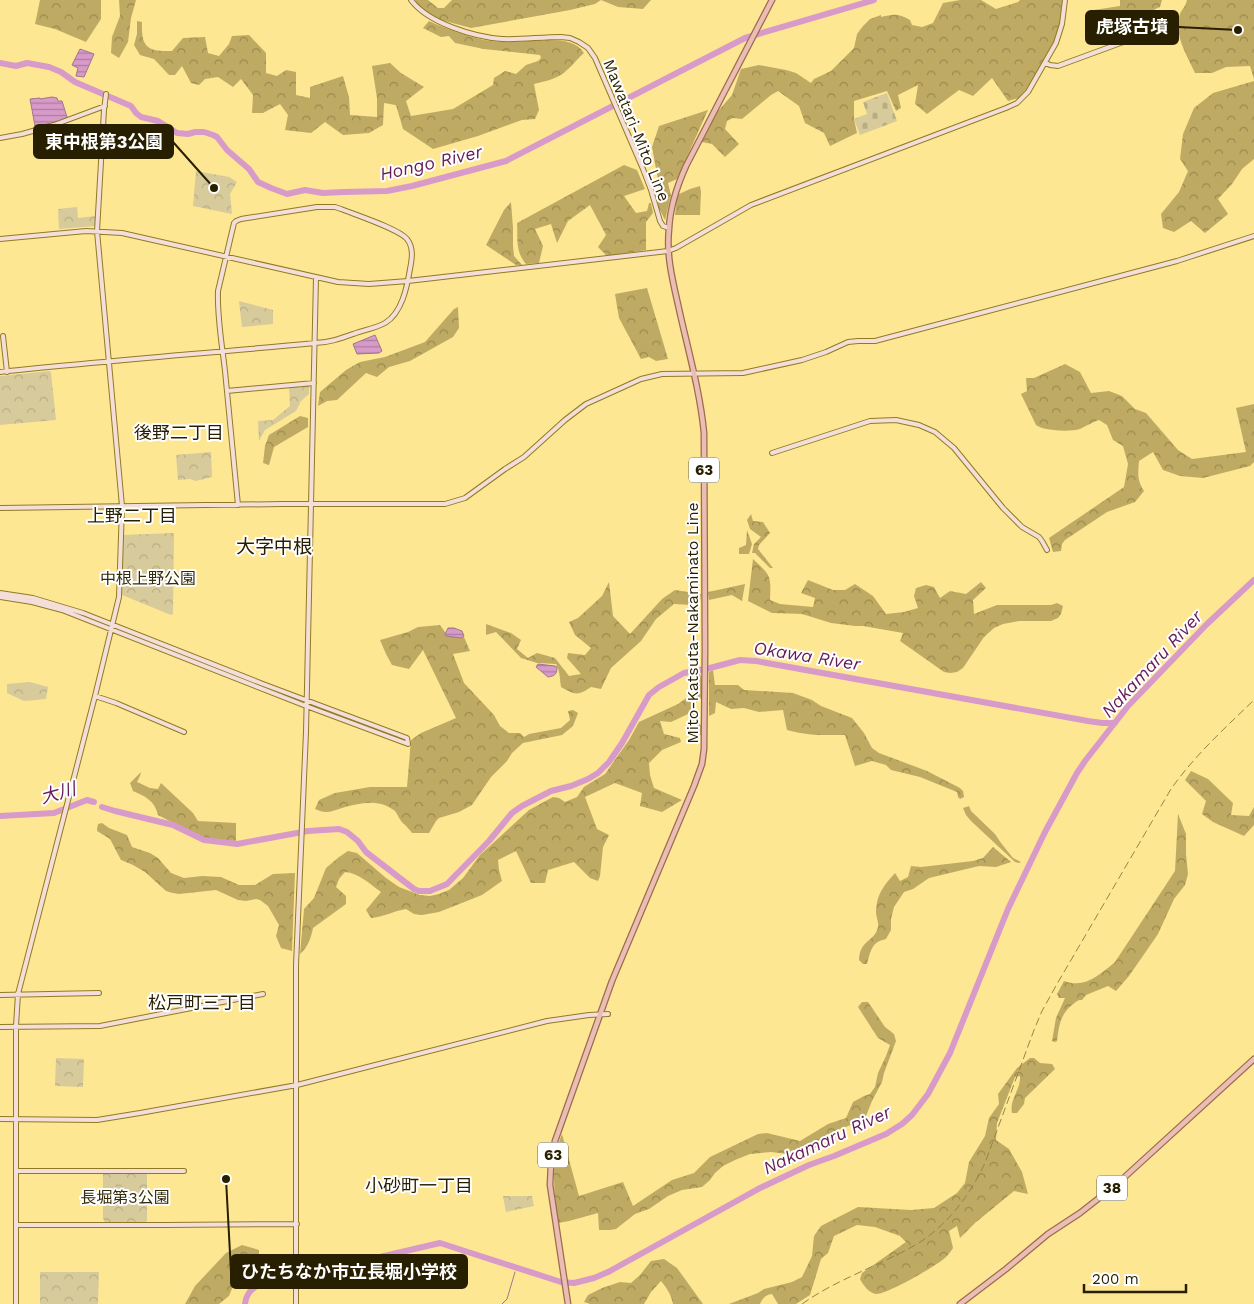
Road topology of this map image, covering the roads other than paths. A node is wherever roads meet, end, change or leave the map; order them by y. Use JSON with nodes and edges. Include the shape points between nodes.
{"nodes":[{"id":1,"x":411,"y":0,"type":"edge"},
{"id":2,"x":772,"y":0,"type":"edge"},
{"id":3,"x":1065,"y":0,"type":"edge"},
{"id":4,"x":1158,"y":38,"type":"dead end"},
{"id":5,"x":1046,"y":63,"type":"junction"},
{"id":6,"x":106,"y":96,"type":"dead end"},
{"id":7,"x":105,"y":106,"type":"junction"},
{"id":8,"x":0,"y":138,"type":"edge"},
{"id":9,"x":669,"y":228,"type":"junction"},
{"id":10,"x":97,"y":231,"type":"junction"},
{"id":11,"x":1254,"y":236,"type":"edge"},
{"id":12,"x":0,"y":239,"type":"edge"},
{"id":13,"x":668,"y":251,"type":"junction"},
{"id":14,"x":226,"y":256,"type":"junction"},
{"id":15,"x":316,"y":277,"type":"junction"},
{"id":16,"x":408,"y":281,"type":"junction"},
{"id":17,"x":4,"y":336,"type":"dead end"},
{"id":18,"x":315,"y":342,"type":"junction"},
{"id":19,"x":223,"y":351,"type":"junction"},
{"id":20,"x":108,"y":362,"type":"junction"},
{"id":21,"x":0,"y":372,"type":"edge"},
{"id":22,"x":7,"y":372,"type":"junction"},
{"id":23,"x":694,"y":375,"type":"junction"},
{"id":24,"x":314,"y":383,"type":"junction"},
{"id":25,"x":227,"y":391,"type":"junction"},
{"id":26,"x":772,"y":453,"type":"dead end"},
{"id":27,"x":311,"y":504,"type":"junction"},
{"id":28,"x":238,"y":505,"type":"junction"},
{"id":29,"x":122,"y":506,"type":"junction"},
{"id":30,"x":0,"y":508,"type":"edge"},
{"id":31,"x":1047,"y":550,"type":"dead end"},
{"id":32,"x":0,"y":593,"type":"edge"},
{"id":33,"x":0,"y":597,"type":"edge"},
{"id":34,"x":112,"y":624,"type":"junction"},
{"id":35,"x":111,"y":630,"type":"junction"},
{"id":36,"x":95,"y":696,"type":"junction"},
{"id":37,"x":306,"y":699,"type":"junction"},
{"id":38,"x":306,"y":706,"type":"junction"},
{"id":39,"x":184,"y":732,"type":"dead end"},
{"id":40,"x":99,"y":993,"type":"dead end"},
{"id":41,"x":18,"y":994,"type":"junction"},
{"id":42,"x":263,"y":994,"type":"dead end"},
{"id":43,"x":0,"y":995,"type":"edge"},
{"id":44,"x":608,"y":1014,"type":"dead end"},
{"id":45,"x":600,"y":1015,"type":"junction"},
{"id":46,"x":16,"y":1026,"type":"junction"},
{"id":47,"x":0,"y":1027,"type":"edge"},
{"id":48,"x":1254,"y":1059,"type":"edge"},
{"id":49,"x":297,"y":1085,"type":"junction"},
{"id":50,"x":0,"y":1119,"type":"edge"},
{"id":51,"x":16,"y":1119,"type":"junction"},
{"id":52,"x":16,"y":1171,"type":"junction"},
{"id":53,"x":184,"y":1171,"type":"dead end"},
{"id":54,"x":297,"y":1224,"type":"junction"},
{"id":55,"x":16,"y":1225,"type":"junction"},
{"id":56,"x":16,"y":1304,"type":"edge"},
{"id":57,"x":296,"y":1304,"type":"edge"},
{"id":58,"x":568,"y":1304,"type":"edge"},
{"id":59,"x":960,"y":1304,"type":"edge"}],
"edges":[{"from":1,"to":9,"type":"street","name":"Mawatari-Mito Line","via":[[430,18],[484,36],[502,39],[570,38],[588,48],[616,106],[660,221]]},
{"from":2,"to":9,"type":"main road","name":"Mito-Katsuta-Nakaminato Line","number":"63","via":[[682,175]]},
{"from":3,"to":5,"type":"street","via":[[1059,35]]},
{"from":4,"to":5,"type":"street","via":[[1126,40],[1058,66]]},
{"from":5,"to":13,"type":"street","via":[[1017,103],[751,205]]},
{"from":6,"to":7,"type":"street"},
{"from":7,"to":8,"type":"street","via":[[54,126]]},
{"from":7,"to":10,"type":"street"},
{"from":9,"to":13,"type":"main road","name":"Mito-Katsuta-Nakaminato Line","number":"63"},
{"from":10,"to":12,"type":"street"},
{"from":10,"to":14,"type":"street","via":[[127,234]]},
{"from":10,"to":20,"type":"street"},
{"from":11,"to":23,"type":"street","via":[[1177,262],[875,342],[848,342],[802,360],[743,373]]},
{"from":13,"to":16,"type":"street"},
{"from":13,"to":23,"type":"main road","name":"Mito-Katsuta-Nakaminato Line","number":"63"},
{"from":14,"to":15,"type":"street"},
{"from":14,"to":16,"type":"street","via":[[236,220],[335,207],[396,231],[410,242],[412,253]]},
{"from":14,"to":19,"type":"street","via":[[218,298]]},
{"from":15,"to":16,"type":"street","via":[[361,284]]},
{"from":15,"to":18,"type":"street"},
{"from":16,"to":18,"type":"street","via":[[397,310],[385,323],[336,340]]},
{"from":17,"to":22,"type":"street"},
{"from":18,"to":19,"type":"street"},
{"from":18,"to":24,"type":"street"},
{"from":19,"to":20,"type":"street"},
{"from":19,"to":25,"type":"street"},
{"from":20,"to":22,"type":"street"},
{"from":20,"to":29,"type":"street"},
{"from":21,"to":22,"type":"street"},
{"from":23,"to":27,"type":"street","via":[[647,377],[592,400],[524,457],[465,498],[454,502]]},
{"from":23,"to":45,"type":"main road","name":"Mito-Katsuta-Nakaminato Line","number":"63","via":[[704,433],[704,749],[700,770]]},
{"from":24,"to":25,"type":"street"},
{"from":24,"to":27,"type":"street"},
{"from":25,"to":28,"type":"street"},
{"from":26,"to":31,"type":"street","via":[[870,421],[896,420],[919,425],[935,432],[954,448],[1003,508],[1038,537]]},
{"from":27,"to":28,"type":"street"},
{"from":27,"to":37,"type":"street"},
{"from":28,"to":29,"type":"street"},
{"from":29,"to":30,"type":"street"},
{"from":29,"to":34,"type":"street","via":[[119,597]]},
{"from":32,"to":34,"type":"street","via":[[63,606]]},
{"from":33,"to":35,"type":"street","via":[[62,610]]},
{"from":34,"to":35,"type":"street"},
{"from":34,"to":37,"type":"street"},
{"from":35,"to":36,"type":"street"},
{"from":35,"to":38,"type":"street"},
{"from":36,"to":39,"type":"street"},
{"from":36,"to":41,"type":"street"},
{"from":37,"to":38,"type":"street"},
{"from":37,"to":38,"type":"street","via":[[407,738],[408,744]]},
{"from":38,"to":49,"type":"street","via":[[296,965]]},
{"from":40,"to":41,"type":"street"},
{"from":41,"to":43,"type":"street"},
{"from":41,"to":46,"type":"street"},
{"from":42,"to":46,"type":"street","via":[[100,1026]]},
{"from":44,"to":45,"type":"street"},
{"from":45,"to":49,"type":"street","via":[[546,1021]]},
{"from":45,"to":58,"type":"main road","name":"Mito-Katsuta-Nakaminato Line","number":"63","via":[[558,1131],[551,1164],[551,1195]]},
{"from":46,"to":47,"type":"street"},
{"from":46,"to":51,"type":"street"},
{"from":48,"to":59,"type":"main road","number":"38","via":[[1117,1184]]},
{"from":49,"to":51,"type":"street","via":[[101,1120]]},
{"from":49,"to":54,"type":"street"},
{"from":50,"to":51,"type":"street"},
{"from":51,"to":52,"type":"street"},
{"from":52,"to":53,"type":"street"},
{"from":52,"to":55,"type":"street"},
{"from":54,"to":55,"type":"street"},
{"from":54,"to":57,"type":"street"},
{"from":55,"to":56,"type":"street"}]}
